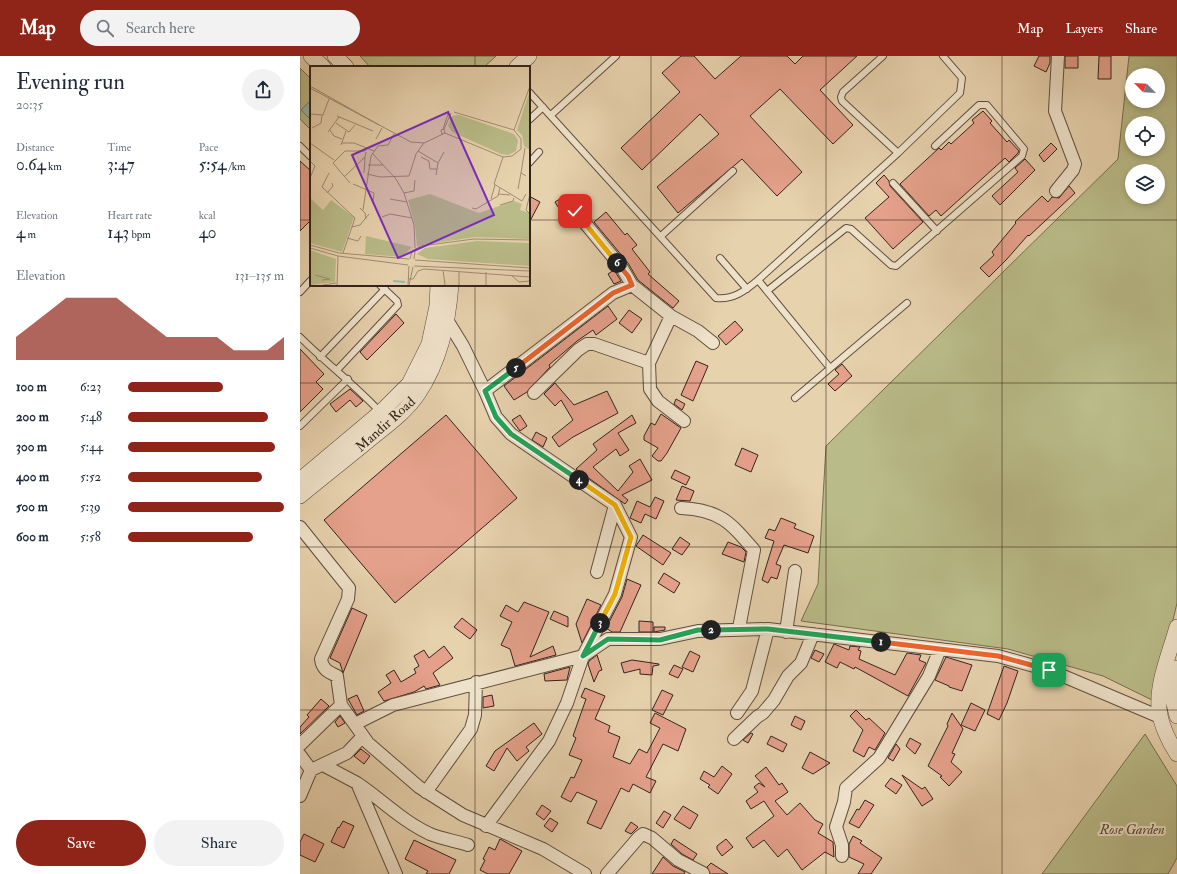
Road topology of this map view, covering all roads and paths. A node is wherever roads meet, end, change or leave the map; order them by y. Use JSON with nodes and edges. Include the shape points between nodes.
{"nodes":[{"id":1,"x":311,"y":56,"type":"edge"},
{"id":2,"x":335,"y":56,"type":"edge"},
{"id":3,"x":529,"y":56,"type":"edge"},
{"id":4,"x":616,"y":56,"type":"edge"},
{"id":5,"x":883,"y":56,"type":"edge"},
{"id":6,"x":943,"y":56,"type":"edge"},
{"id":7,"x":1058,"y":56,"type":"edge"},
{"id":8,"x":322,"y":66,"type":"edge"},
{"id":9,"x":345,"y":66,"type":"edge"},
{"id":10,"x":518,"y":66,"type":"edge"},
{"id":11,"x":530,"y":93,"type":"edge"},
{"id":12,"x":543,"y":107,"type":"junction"},
{"id":13,"x":551,"y":115,"type":"junction"},
{"id":14,"x":530,"y":119,"type":"edge"},
{"id":15,"x":300,"y":146,"type":"edge"},
{"id":16,"x":935,"y":146,"type":"dead end"},
{"id":17,"x":539,"y":152,"type":"dead end"},
{"id":18,"x":898,"y":153,"type":"junction"},
{"id":19,"x":310,"y":156,"type":"edge"},
{"id":20,"x":530,"y":162,"type":"edge"},
{"id":21,"x":734,"y":171,"type":"dead end"},
{"id":22,"x":893,"y":183,"type":"dead end"},
{"id":23,"x":1056,"y":191,"type":"dead end"},
{"id":24,"x":575,"y":211,"type":"dead end"},
{"id":25,"x":937,"y":231,"type":"junction"},
{"id":26,"x":661,"y":236,"type":"junction"},
{"id":27,"x":720,"y":258,"type":"dead end"},
{"id":28,"x":758,"y":280,"type":"junction"},
{"id":29,"x":310,"y":281,"type":"edge"},
{"id":30,"x":632,"y":285,"type":"junction"},
{"id":31,"x":438,"y":286,"type":"edge"},
{"id":32,"x":451,"y":286,"type":"edge"},
{"id":33,"x":383,"y":287,"type":"edge"},
{"id":34,"x":747,"y":289,"type":"junction"},
{"id":35,"x":767,"y":291,"type":"junction"},
{"id":36,"x":300,"y":292,"type":"edge"},
{"id":37,"x":907,"y":304,"type":"dead end"},
{"id":38,"x":671,"y":316,"type":"junction"},
{"id":39,"x":447,"y":320,"type":"junction"},
{"id":40,"x":300,"y":337,"type":"edge"},
{"id":41,"x":713,"y":343,"type":"dead end"},
{"id":42,"x":320,"y":357,"type":"junction"},
{"id":43,"x":649,"y":363,"type":"junction"},
{"id":44,"x":830,"y":368,"type":"junction"},
{"id":45,"x":337,"y":370,"type":"junction"},
{"id":46,"x":348,"y":379,"type":"junction"},
{"id":47,"x":485,"y":391,"type":"junction"},
{"id":48,"x":534,"y":393,"type":"dead end"},
{"id":49,"x":795,"y":398,"type":"dead end"},
{"id":50,"x":381,"y":412,"type":"junction"},
{"id":51,"x":684,"y":421,"type":"dead end"},
{"id":52,"x":300,"y":426,"type":"edge"},
{"id":53,"x":300,"y":480,"type":"edge"},
{"id":54,"x":300,"y":496,"type":"edge"},
{"id":55,"x":615,"y":505,"type":"junction"},
{"id":56,"x":681,"y":508,"type":"dead end"},
{"id":57,"x":300,"y":527,"type":"edge"},
{"id":58,"x":795,"y":571,"type":"dead end"},
{"id":59,"x":597,"y":572,"type":"dead end"},
{"id":60,"x":1177,"y":627,"type":"edge"},
{"id":61,"x":739,"y":628,"type":"junction"},
{"id":62,"x":768,"y":629,"type":"junction"},
{"id":63,"x":786,"y":632,"type":"junction"},
{"id":64,"x":813,"y":634,"type":"junction"},
{"id":65,"x":940,"y":649,"type":"junction"},
{"id":66,"x":583,"y":656,"type":"junction"},
{"id":67,"x":1177,"y":668,"type":"edge"},
{"id":68,"x":476,"y":682,"type":"junction"},
{"id":69,"x":341,"y":705,"type":"junction"},
{"id":70,"x":737,"y":713,"type":"dead end"},
{"id":71,"x":1177,"y":716,"type":"edge"},
{"id":72,"x":1160,"y":717,"type":"junction"},
{"id":73,"x":355,"y":724,"type":"junction"},
{"id":74,"x":363,"y":736,"type":"junction"},
{"id":75,"x":734,"y":739,"type":"dead end"},
{"id":76,"x":300,"y":745,"type":"edge"},
{"id":77,"x":1177,"y":754,"type":"edge"},
{"id":78,"x":300,"y":755,"type":"edge"},
{"id":79,"x":323,"y":765,"type":"junction"},
{"id":80,"x":311,"y":770,"type":"junction"},
{"id":81,"x":357,"y":783,"type":"junction"},
{"id":82,"x":426,"y":792,"type":"junction"},
{"id":83,"x":300,"y":796,"type":"edge"},
{"id":84,"x":486,"y":826,"type":"junction"},
{"id":85,"x":468,"y":845,"type":"dead end"},
{"id":86,"x":842,"y":856,"type":"dead end"},
{"id":87,"x":396,"y":874,"type":"edge"},
{"id":88,"x":585,"y":874,"type":"edge"},
{"id":89,"x":607,"y":874,"type":"edge"},
{"id":90,"x":703,"y":874,"type":"edge"}],
"edges":[{"from":1,"to":8,"type":"street"},
{"from":2,"to":9,"type":"street"},
{"from":3,"to":10,"type":"street"},
{"from":4,"to":13,"type":"lane"},
{"from":5,"to":18,"type":"lane","via":[[843,92],[841,97],[842,101]]},
{"from":6,"to":18,"type":"lane","via":[[962,78],[960,93]]},
{"from":7,"to":23,"type":"street","via":[[1055,111],[1075,164]]},
{"from":11,"to":12,"type":"lane"},
{"from":12,"to":13,"type":"lane"},
{"from":12,"to":14,"type":"lane"},
{"from":13,"to":26,"type":"lane"},
{"from":15,"to":19,"type":"lane"},
{"from":16,"to":25,"type":"lane","via":[[979,105],[984,104],[1024,149],[1022,156]]},
{"from":17,"to":20,"type":"lane"},
{"from":18,"to":28,"type":"lane"},
{"from":21,"to":26,"type":"lane"},
{"from":22,"to":25,"type":"lane"},
{"from":24,"to":30,"type":"street","via":[[622,268]]},
{"from":25,"to":35,"type":"lane","via":[[896,266],[891,265],[851,229],[846,228]]},
{"from":26,"to":34,"type":"lane","via":[[716,298],[727,299]]},
{"from":27,"to":34,"type":"lane"},
{"from":28,"to":34,"type":"lane"},
{"from":28,"to":35,"type":"lane"},
{"from":29,"to":36,"type":"lane"},
{"from":30,"to":38,"type":"street"},
{"from":30,"to":47,"type":"street","via":[[613,293]]},
{"from":31,"to":50,"type":"street","name":"Mandir Road","via":[[432,333],[425,354],[410,384]]},
{"from":32,"to":39,"type":"street","name":"Mandir Road"},
{"from":33,"to":42,"type":"lane"},
{"from":33,"to":45,"type":"lane","via":[[398,305]]},
{"from":35,"to":44,"type":"lane"},
{"from":37,"to":44,"type":"lane"},
{"from":38,"to":41,"type":"street","via":[[698,330]]},
{"from":38,"to":43,"type":"street"},
{"from":39,"to":47,"type":"street"},
{"from":39,"to":54,"type":"street","name":"Mandir Road","via":[[437,357],[423,385],[410,403],[392,421]]},
{"from":40,"to":42,"type":"lane"},
{"from":42,"to":45,"type":"lane"},
{"from":43,"to":48,"type":"street","via":[[594,344],[587,344]]},
{"from":43,"to":51,"type":"street","via":[[650,389],[658,401]]},
{"from":44,"to":49,"type":"lane"},
{"from":45,"to":46,"type":"lane"},
{"from":46,"to":50,"type":"lane"},
{"from":46,"to":52,"type":"lane"},
{"from":47,"to":55,"type":"street","via":[[496,417],[511,434]]},
{"from":50,"to":53,"type":"street","name":"Mandir Road"},
{"from":55,"to":59,"type":"street"},
{"from":55,"to":66,"type":"street","via":[[631,537],[615,594]]},
{"from":56,"to":61,"type":"street","via":[[699,509],[721,517],[734,527],[754,550]]},
{"from":57,"to":69,"type":"street","via":[[348,588],[348,599],[321,660],[326,670],[336,676]]},
{"from":58,"to":63,"type":"street"},
{"from":60,"to":72,"type":"street","via":[[1161,684],[1158,708]]},
{"from":61,"to":62,"type":"street"},
{"from":61,"to":66,"type":"street","via":[[698,630],[660,640],[608,639]]},
{"from":62,"to":63,"type":"street"},
{"from":62,"to":70,"type":"street","via":[[752,691]]},
{"from":63,"to":64,"type":"street"},
{"from":64,"to":65,"type":"street"},
{"from":64,"to":75,"type":"street","via":[[802,663],[788,676],[763,713]]},
{"from":65,"to":72,"type":"street","via":[[998,656],[1049,670]]},
{"from":65,"to":86,"type":"street","via":[[929,676],[879,758],[846,788],[836,827],[842,845]]},
{"from":66,"to":68,"type":"street"},
{"from":66,"to":84,"type":"street","via":[[567,703],[549,741]]},
{"from":67,"to":71,"type":"street","via":[[1172,695]]},
{"from":68,"to":73,"type":"street","via":[[393,705]]},
{"from":68,"to":82,"type":"street","via":[[475,715],[471,729]]},
{"from":69,"to":73,"type":"street"},
{"from":69,"to":76,"type":"street"},
{"from":72,"to":77,"type":"street"},
{"from":73,"to":74,"type":"street"},
{"from":74,"to":79,"type":"street","via":[[347,753]]},
{"from":74,"to":82,"type":"street"},
{"from":78,"to":80,"type":"street"},
{"from":79,"to":80,"type":"street"},
{"from":79,"to":81,"type":"street"},
{"from":80,"to":83,"type":"street"},
{"from":81,"to":85,"type":"street","via":[[420,828]]},
{"from":81,"to":87,"type":"street"},
{"from":82,"to":84,"type":"street"},
{"from":84,"to":88,"type":"street","via":[[543,849]]},
{"from":89,"to":90,"type":"street","via":[[643,834],[652,838],[678,860]]}]}
